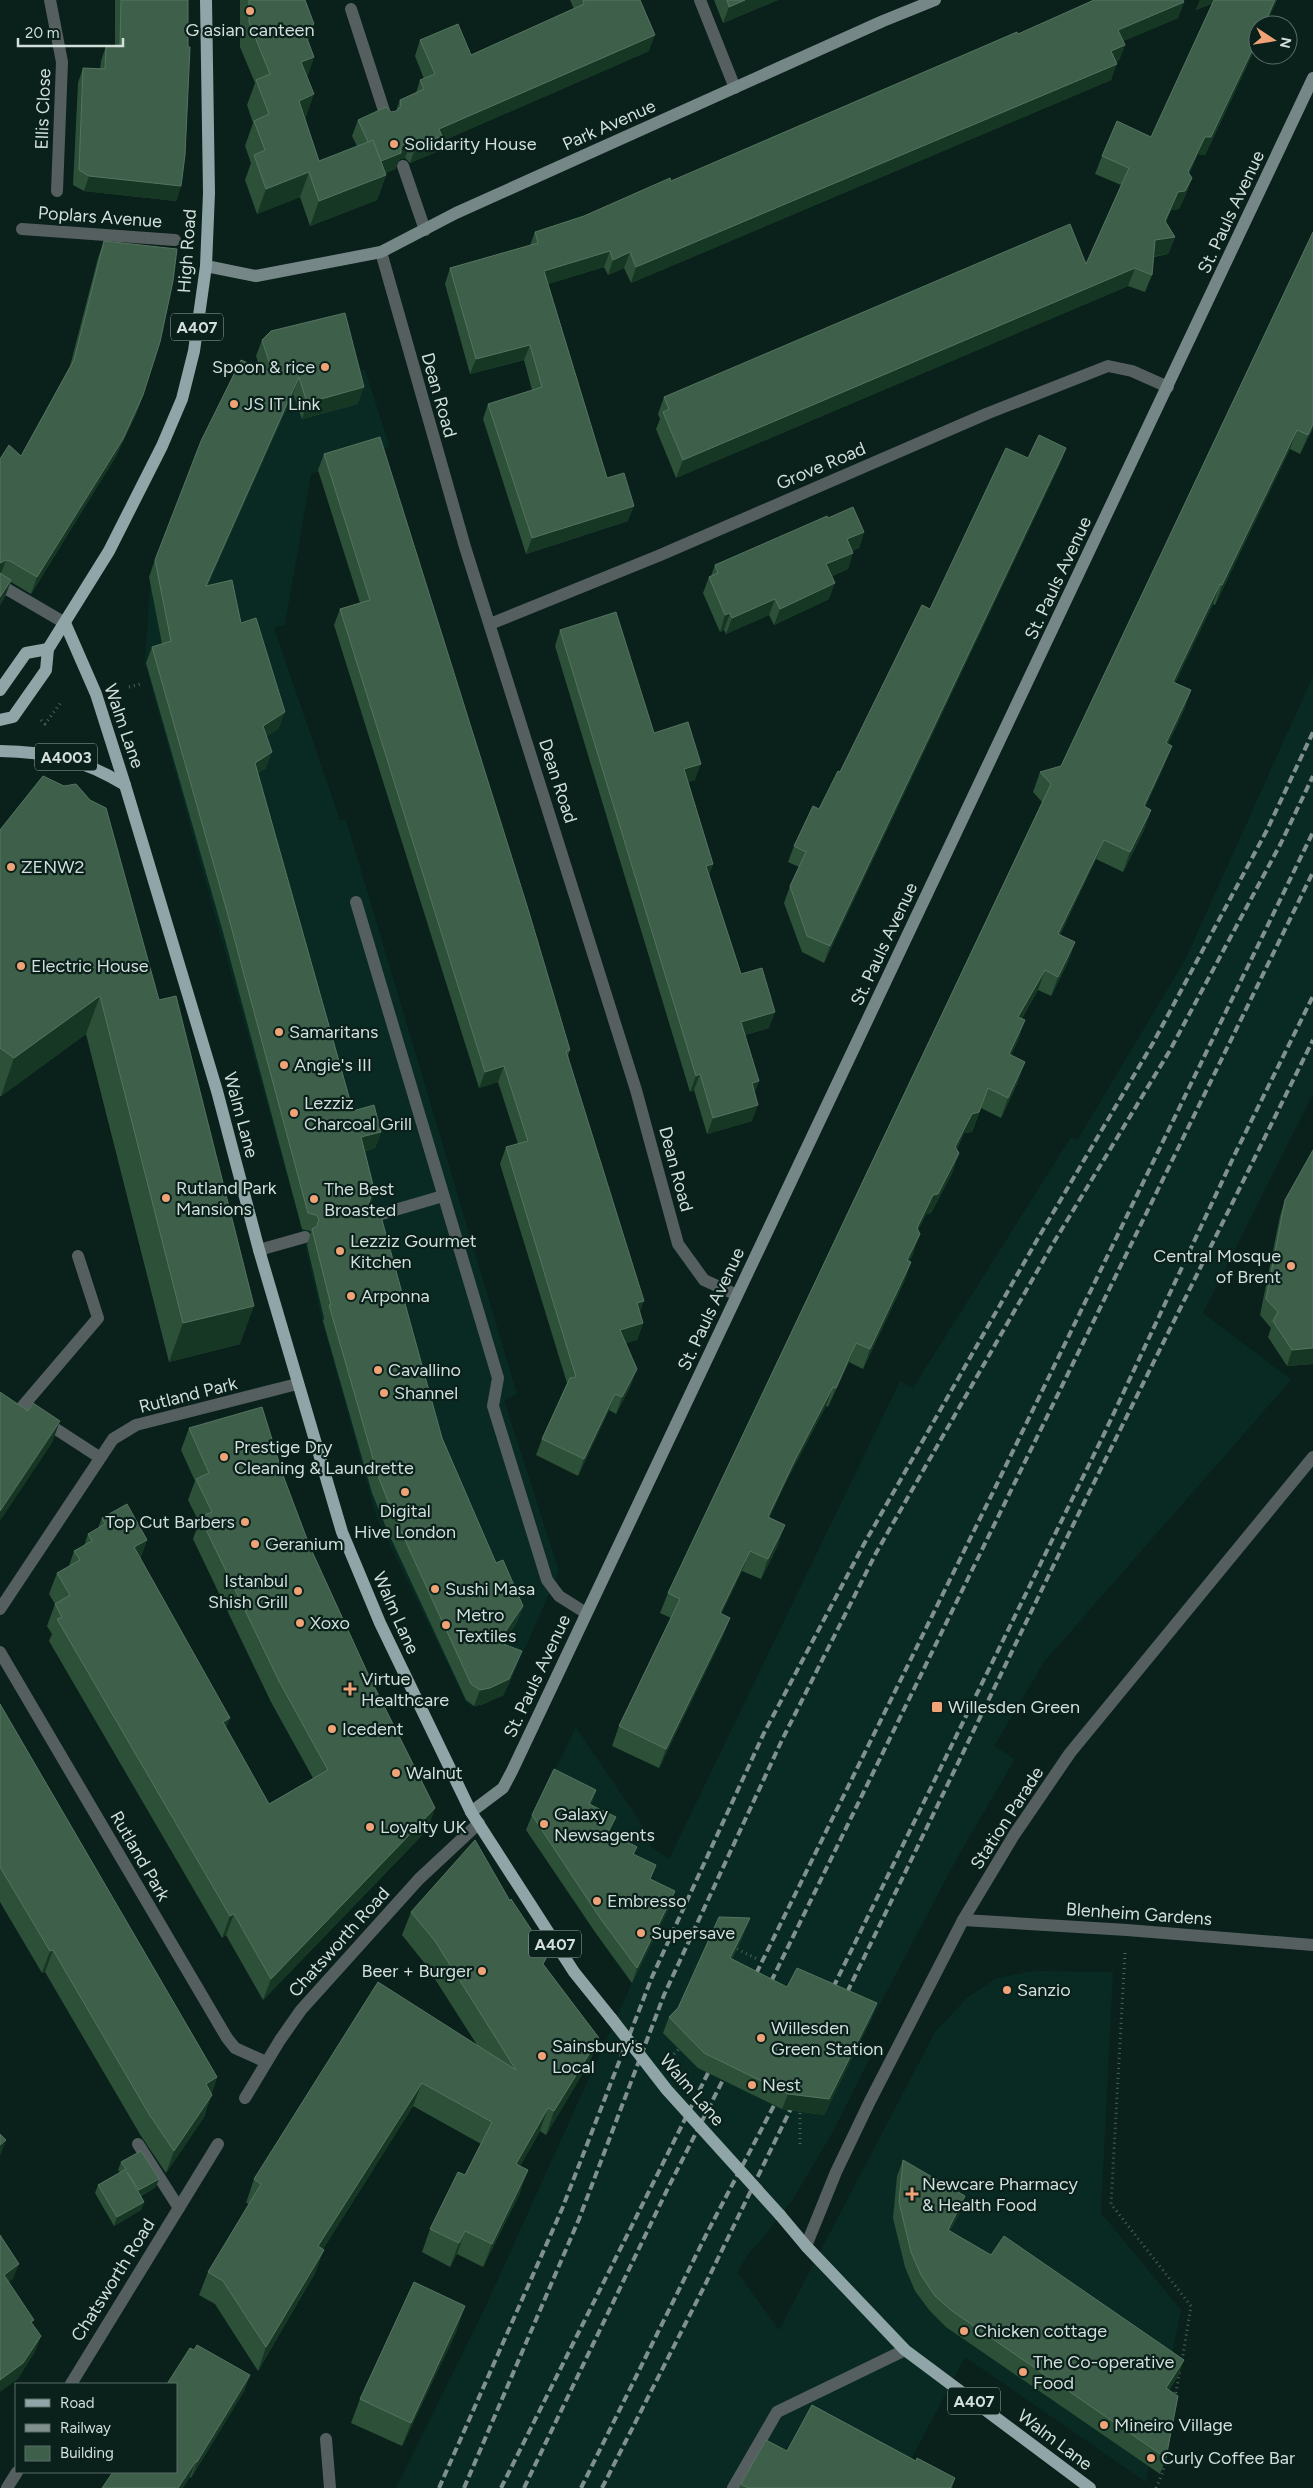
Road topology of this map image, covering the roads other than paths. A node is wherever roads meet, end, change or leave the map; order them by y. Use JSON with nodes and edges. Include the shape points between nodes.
{"nodes":[{"id":1,"x":50,"y":0,"type":"edge"},
{"id":2,"x":206,"y":0,"type":"edge"},
{"id":3,"x":700,"y":0,"type":"edge"},
{"id":4,"x":935,"y":0,"type":"edge"},
{"id":5,"x":350,"y":9,"type":"dead end"},
{"id":6,"x":1313,"y":78,"type":"edge"},
{"id":7,"x":735,"y":88,"type":"junction"},
{"id":8,"x":387,"y":120,"type":"edge"},
{"id":9,"x":403,"y":166,"type":"edge"},
{"id":10,"x":57,"y":191,"type":"dead end"},
{"id":11,"x":22,"y":229,"type":"dead end"},
{"id":12,"x":425,"y":230,"type":"junction"},
{"id":13,"x":175,"y":240,"type":"dead end"},
{"id":14,"x":381,"y":252,"type":"junction"},
{"id":15,"x":206,"y":266,"type":"junction"},
{"id":16,"x":1168,"y":388,"type":"junction"},
{"id":17,"x":0,"y":585,"type":"edge"},
{"id":18,"x":65,"y":623,"type":"junction"},
{"id":19,"x":490,"y":624,"type":"junction"},
{"id":20,"x":48,"y":649,"type":"junction"},
{"id":21,"x":0,"y":690,"type":"edge"},
{"id":22,"x":0,"y":720,"type":"edge"},
{"id":23,"x":0,"y":751,"type":"edge"},
{"id":24,"x":125,"y":785,"type":"junction"},
{"id":25,"x":356,"y":902,"type":"dead end"},
{"id":26,"x":442,"y":1196,"type":"junction"},
{"id":27,"x":371,"y":1217,"type":"edge"},
{"id":28,"x":305,"y":1237,"type":"dead end"},
{"id":29,"x":259,"y":1250,"type":"junction"},
{"id":30,"x":78,"y":1256,"type":"dead end"},
{"id":31,"x":737,"y":1295,"type":"junction"},
{"id":32,"x":297,"y":1384,"type":"junction"},
{"id":33,"x":100,"y":1457,"type":"junction"},
{"id":34,"x":1313,"y":1457,"type":"edge"},
{"id":35,"x":0,"y":1609,"type":"edge"},
{"id":36,"x":586,"y":1613,"type":"junction"},
{"id":37,"x":0,"y":1652,"type":"edge"},
{"id":38,"x":471,"y":1812,"type":"junction"},
{"id":39,"x":479,"y":1823,"type":"junction"},
{"id":40,"x":963,"y":1920,"type":"junction"},
{"id":41,"x":1313,"y":1945,"type":"edge"},
{"id":42,"x":266,"y":2062,"type":"junction"},
{"id":43,"x":245,"y":2098,"type":"dead end"},
{"id":44,"x":138,"y":2144,"type":"dead end"},
{"id":45,"x":218,"y":2144,"type":"dead end"},
{"id":46,"x":179,"y":2208,"type":"junction"},
{"id":47,"x":806,"y":2246,"type":"junction"},
{"id":48,"x":905,"y":2350,"type":"junction"},
{"id":49,"x":72,"y":2383,"type":"edge"},
{"id":50,"x":326,"y":2439,"type":"dead end"},
{"id":51,"x":16,"y":2473,"type":"edge"},
{"id":52,"x":7,"y":2488,"type":"edge"},
{"id":53,"x":330,"y":2488,"type":"edge"},
{"id":54,"x":733,"y":2488,"type":"edge"},
{"id":55,"x":1090,"y":2488,"type":"edge"}],
"edges":[{"from":1,"to":10,"type":"street","name":"Ellis Close","via":[[62,62]]},
{"from":2,"to":15,"type":"main road","name":"High Road","number":"A407","via":[[209,193]]},
{"from":3,"to":7,"type":"street"},
{"from":4,"to":7,"type":"street","name":"Park Avenue"},
{"from":5,"to":8,"type":"street"},
{"from":6,"to":16,"type":"street","name":"St. Pauls Avenue"},
{"from":7,"to":12,"type":"street","name":"Park Avenue","via":[[456,213]]},
{"from":9,"to":12,"type":"street"},
{"from":11,"to":13,"type":"street","name":"Poplars Avenue"},
{"from":12,"to":14,"type":"street","name":"Park Avenue"},
{"from":14,"to":15,"type":"street","name":"Park Avenue","via":[[256,276]]},
{"from":14,"to":19,"type":"street","name":"Dean Road"},
{"from":15,"to":18,"type":"main road","name":"High Road","number":"A407","via":[[194,351],[182,399],[117,535]]},
{"from":16,"to":19,"type":"street","name":"Grove Road","via":[[1132,371],[1108,366],[986,414],[658,556]]},
{"from":16,"to":31,"type":"street","name":"St. Pauls Avenue"},
{"from":17,"to":18,"type":"street"},
{"from":18,"to":20,"type":"main road","name":"High Road"},
{"from":18,"to":24,"type":"main road","name":"Walm Lane","number":"A407","via":[[96,694]]},
{"from":19,"to":31,"type":"street","name":"Dean Road","via":[[636,1090],[678,1244],[704,1280]]},
{"from":20,"to":21,"type":"main road","via":[[26,653]]},
{"from":20,"to":22,"type":"main road","via":[[46,670],[13,717]]},
{"from":23,"to":24,"type":"main road","number":"A4003","via":[[30,751],[70,758]]},
{"from":24,"to":29,"type":"main road","name":"Walm Lane","number":"A407","via":[[217,1091]]},
{"from":25,"to":26,"type":"street"},
{"from":26,"to":27,"type":"street"},
{"from":26,"to":36,"type":"street","via":[[498,1378],[493,1406],[547,1580],[559,1596]]},
{"from":28,"to":29,"type":"street"},
{"from":29,"to":32,"type":"main road","name":"Walm Lane","number":"A407"},
{"from":30,"to":33,"type":"street","via":[[98,1318],[22,1407]]},
{"from":31,"to":36,"type":"street","name":"St. Pauls Avenue"},
{"from":32,"to":33,"type":"street","name":"Rutland Park","via":[[136,1425],[113,1439]]},
{"from":32,"to":38,"type":"main road","name":"Walm Lane","number":"A407","via":[[342,1532],[380,1623]]},
{"from":33,"to":35,"type":"street","name":"Rutland Park"},
{"from":34,"to":40,"type":"street","name":"Station Parade","via":[[1070,1753],[1014,1835]]},
{"from":36,"to":38,"type":"street","name":"St. Pauls Avenue","via":[[503,1788]]},
{"from":37,"to":42,"type":"street","name":"Rutland Park","via":[[227,2038],[235,2048]]},
{"from":38,"to":39,"type":"main road","name":"Walm Lane","number":"A407"},
{"from":39,"to":42,"type":"street","name":"Chatsworth Road","via":[[419,1879],[362,1940],[301,2010]]},
{"from":39,"to":47,"type":"main road","name":"Walm Lane","number":"A407","bridge":true,"via":[[574,1972],[666,2090]]},
{"from":40,"to":41,"type":"street","name":"Blenheim Gardens"},
{"from":40,"to":47,"type":"street","name":"Station Parade","via":[[870,2101]]},
{"from":42,"to":43,"type":"street","name":"Chatsworth Road"},
{"from":44,"to":46,"type":"street"},
{"from":45,"to":46,"type":"street","name":"Chatsworth Road"},
{"from":46,"to":49,"type":"street","name":"Chatsworth Road"},
{"from":47,"to":48,"type":"main road","name":"Walm Lane","number":"A407"},
{"from":48,"to":54,"type":"street","via":[[777,2412]]},
{"from":48,"to":55,"type":"main road","name":"Walm Lane","number":"A407"},
{"from":50,"to":53,"type":"street"},
{"from":51,"to":52,"type":"street"}]}
